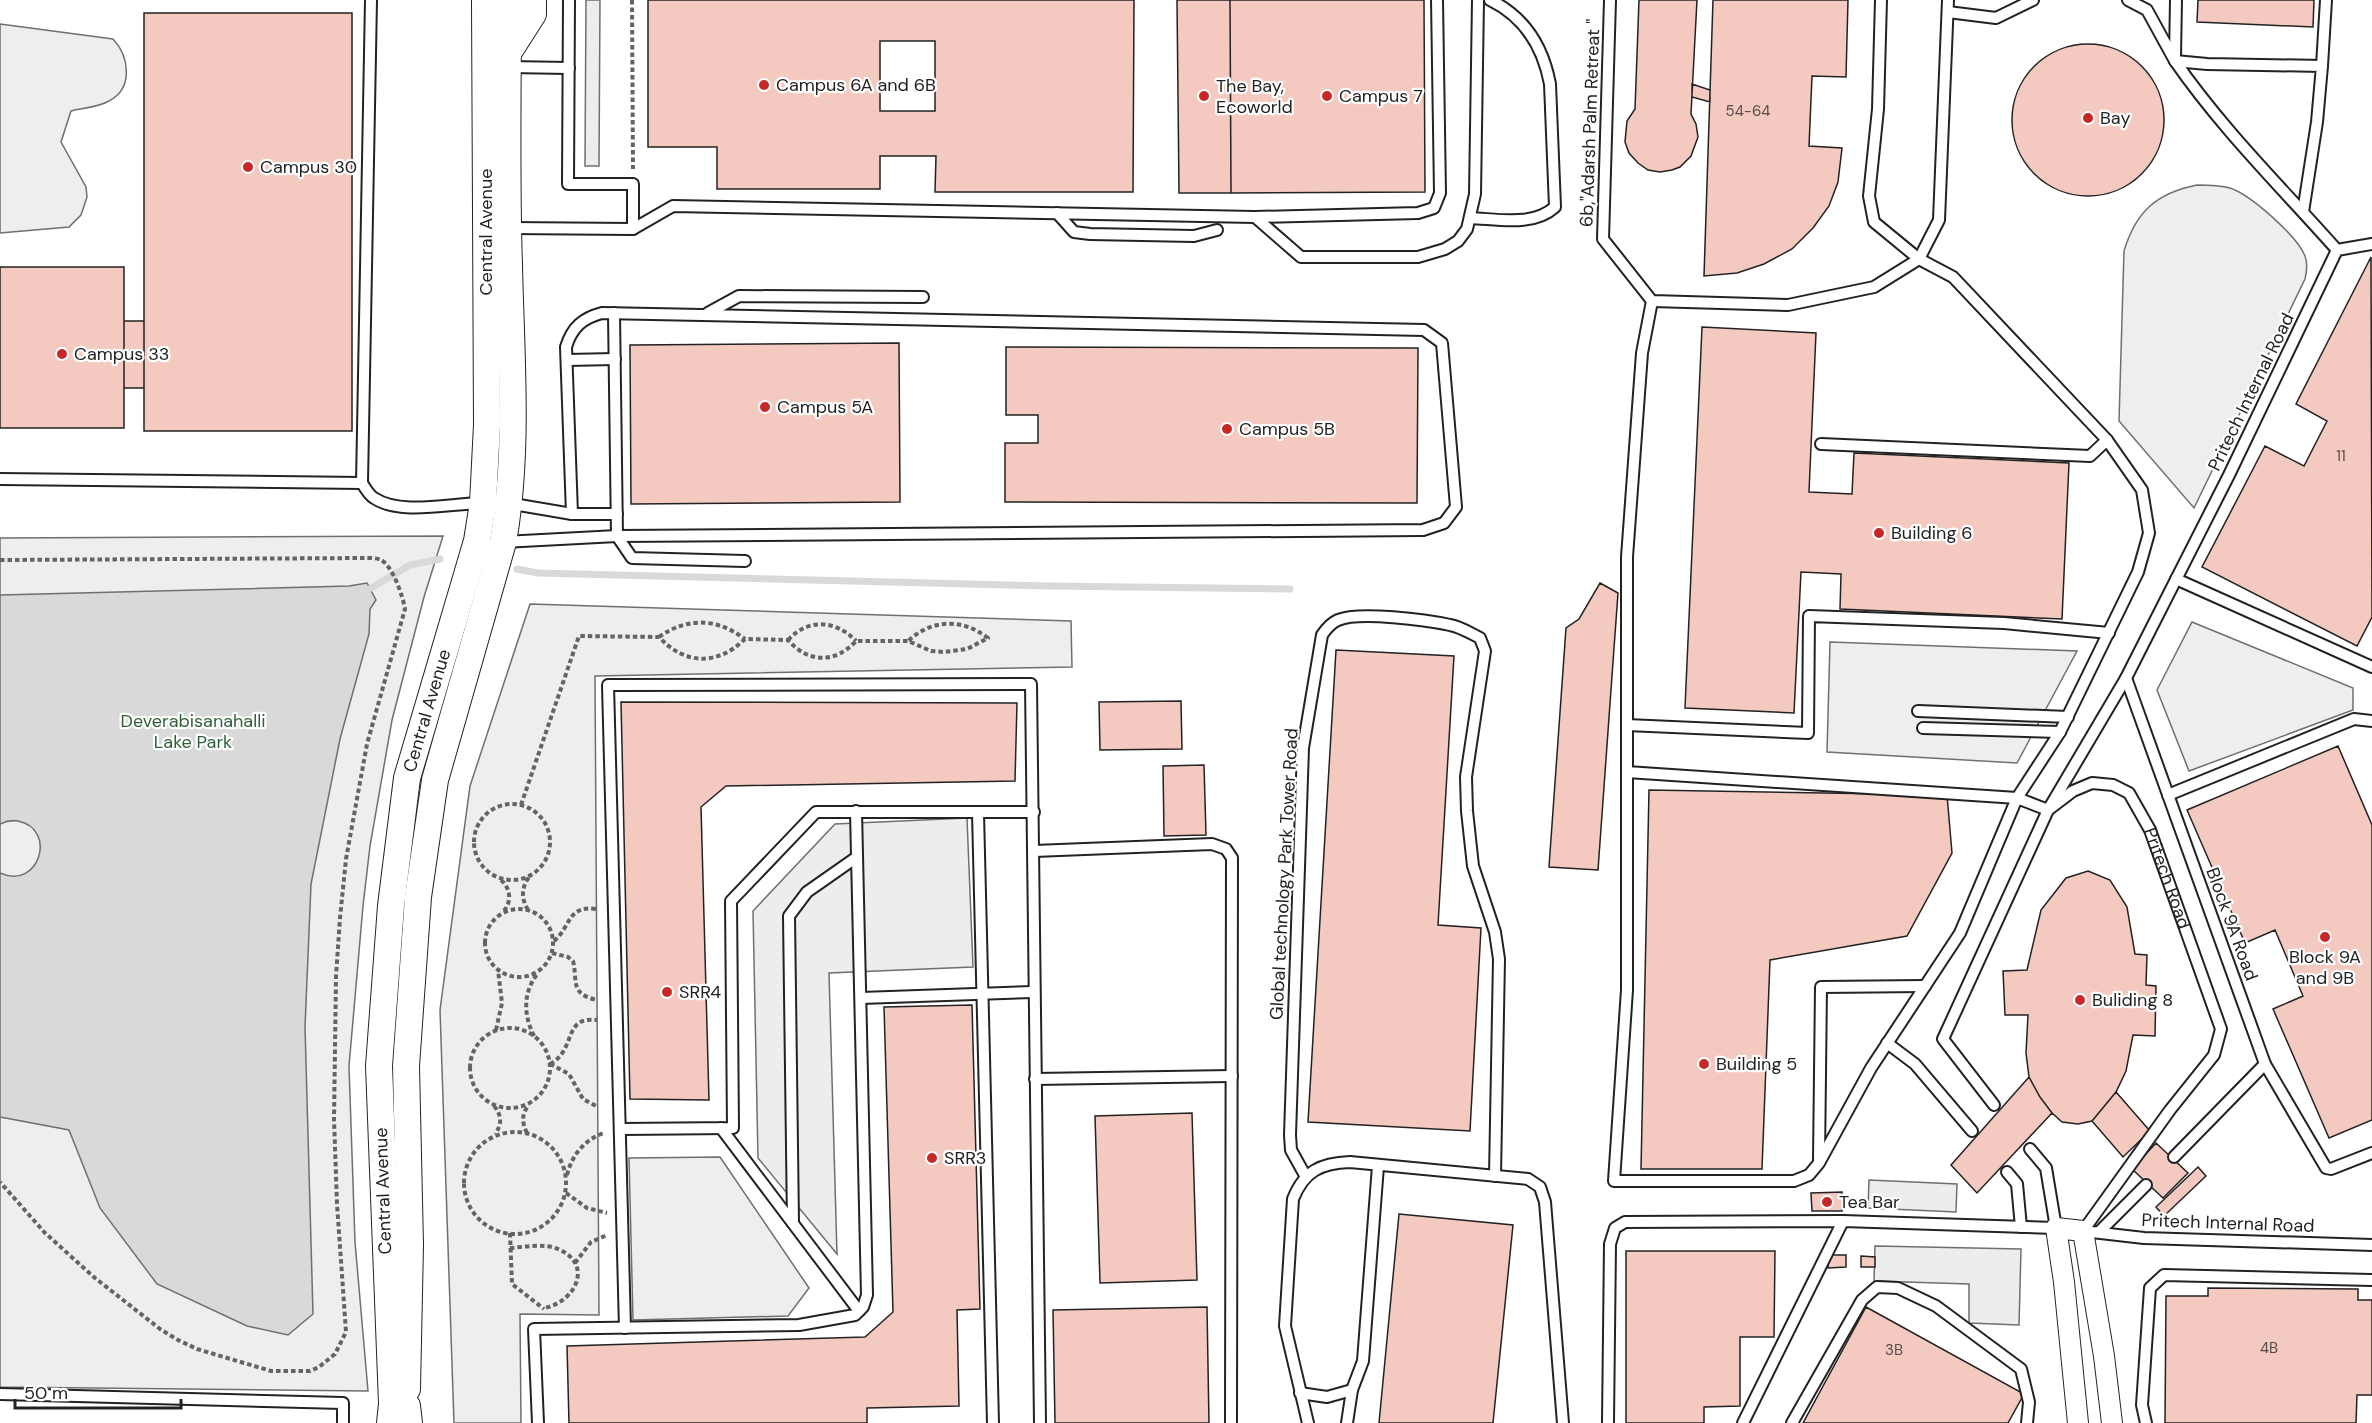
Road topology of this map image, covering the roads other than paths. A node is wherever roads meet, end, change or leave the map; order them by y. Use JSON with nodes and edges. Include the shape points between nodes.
{"nodes":[{"id":1,"x":371,"y":0,"type":"edge"},
{"id":2,"x":485,"y":0,"type":"edge"},
{"id":3,"x":508,"y":0,"type":"edge"},
{"id":4,"x":533,"y":0,"type":"edge"},
{"id":5,"x":569,"y":0,"type":"edge"},
{"id":6,"x":1437,"y":0,"type":"edge"},
{"id":7,"x":1478,"y":0,"type":"edge"},
{"id":8,"x":1490,"y":0,"type":"edge"},
{"id":9,"x":1610,"y":0,"type":"edge"},
{"id":10,"x":1881,"y":0,"type":"edge"},
{"id":11,"x":1948,"y":0,"type":"edge"},
{"id":12,"x":2033,"y":0,"type":"edge"},
{"id":13,"x":2128,"y":0,"type":"edge"},
{"id":14,"x":2176,"y":0,"type":"edge"},
{"id":15,"x":2326,"y":0,"type":"edge"},
{"id":16,"x":1948,"y":12,"type":"junction"},
{"id":17,"x":507,"y":60,"type":"junction"},
{"id":18,"x":2175,"y":61,"type":"junction"},
{"id":19,"x":2322,"y":66,"type":"junction"},
{"id":20,"x":569,"y":68,"type":"junction"},
{"id":21,"x":2303,"y":212,"type":"junction"},
{"id":22,"x":1057,"y":213,"type":"junction"},
{"id":23,"x":1255,"y":217,"type":"junction"},
{"id":24,"x":1470,"y":218,"type":"junction"},
{"id":25,"x":508,"y":228,"type":"junction"},
{"id":26,"x":633,"y":229,"type":"junction"},
{"id":27,"x":1216,"y":230,"type":"dead end"},
{"id":28,"x":2372,"y":244,"type":"edge"},
{"id":29,"x":2337,"y":250,"type":"junction"},
{"id":30,"x":1919,"y":259,"type":"junction"},
{"id":31,"x":923,"y":297,"type":"dead end"},
{"id":32,"x":1652,"y":301,"type":"junction"},
{"id":33,"x":614,"y":313,"type":"junction"},
{"id":34,"x":708,"y":314,"type":"junction"},
{"id":35,"x":615,"y":359,"type":"junction"},
{"id":36,"x":567,"y":360,"type":"junction"},
{"id":37,"x":2107,"y":440,"type":"junction"},
{"id":38,"x":1821,"y":444,"type":"dead end"},
{"id":39,"x":0,"y":479,"type":"edge"},
{"id":40,"x":362,"y":483,"type":"junction"},
{"id":41,"x":483,"y":503,"type":"junction"},
{"id":42,"x":510,"y":503,"type":"junction"},
{"id":43,"x":572,"y":514,"type":"junction"},
{"id":44,"x":617,"y":514,"type":"junction"},
{"id":45,"x":617,"y":536,"type":"junction"},
{"id":46,"x":503,"y":542,"type":"junction"},
{"id":47,"x":745,"y":561,"type":"dead end"},
{"id":48,"x":2176,"y":579,"type":"junction"},
{"id":49,"x":2109,"y":633,"type":"junction"},
{"id":50,"x":2372,"y":667,"type":"edge"},
{"id":51,"x":2126,"y":678,"type":"junction"},
{"id":52,"x":1918,"y":711,"type":"dead end"},
{"id":53,"x":2068,"y":717,"type":"junction"},
{"id":54,"x":2372,"y":721,"type":"edge"},
{"id":55,"x":1627,"y":724,"type":"junction"},
{"id":56,"x":1923,"y":728,"type":"dead end"},
{"id":57,"x":2060,"y":732,"type":"junction"},
{"id":58,"x":1627,"y":772,"type":"junction"},
{"id":59,"x":2168,"y":795,"type":"junction"},
{"id":60,"x":2017,"y":798,"type":"junction"},
{"id":61,"x":2048,"y":810,"type":"junction"},
{"id":62,"x":856,"y":811,"type":"junction"},
{"id":63,"x":1034,"y":812,"type":"junction"},
{"id":64,"x":978,"y":813,"type":"junction"},
{"id":65,"x":1034,"y":851,"type":"junction"},
{"id":66,"x":857,"y":857,"type":"junction"},
{"id":67,"x":1924,"y":986,"type":"junction"},
{"id":68,"x":982,"y":992,"type":"junction"},
{"id":69,"x":1033,"y":992,"type":"junction"},
{"id":70,"x":861,"y":998,"type":"junction"},
{"id":71,"x":1887,"y":1043,"type":"junction"},
{"id":72,"x":2265,"y":1064,"type":"junction"},
{"id":73,"x":1232,"y":1076,"type":"junction"},
{"id":74,"x":1035,"y":1079,"type":"junction"},
{"id":75,"x":1994,"y":1105,"type":"dead end"},
{"id":76,"x":722,"y":1128,"type":"junction"},
{"id":77,"x":621,"y":1130,"type":"junction"},
{"id":78,"x":1972,"y":1131,"type":"dead end"},
{"id":79,"x":2030,"y":1149,"type":"dead end"},
{"id":80,"x":2372,"y":1153,"type":"edge"},
{"id":81,"x":2174,"y":1157,"type":"dead end"},
{"id":82,"x":1818,"y":1164,"type":"junction"},
{"id":83,"x":1378,"y":1166,"type":"junction"},
{"id":84,"x":2007,"y":1172,"type":"dead end"},
{"id":85,"x":1495,"y":1176,"type":"junction"},
{"id":86,"x":1306,"y":1177,"type":"junction"},
{"id":87,"x":2146,"y":1185,"type":"dead end"},
{"id":88,"x":1843,"y":1221,"type":"junction"},
{"id":89,"x":793,"y":1223,"type":"junction"},
{"id":90,"x":2021,"y":1227,"type":"junction"},
{"id":91,"x":2056,"y":1228,"type":"junction"},
{"id":92,"x":2091,"y":1231,"type":"junction"},
{"id":93,"x":2372,"y":1245,"type":"edge"},
{"id":94,"x":2372,"y":1280,"type":"edge"},
{"id":95,"x":2092,"y":1281,"type":"junction"},
{"id":96,"x":2064,"y":1282,"type":"junction"},
{"id":97,"x":859,"y":1311,"type":"junction"},
{"id":98,"x":625,"y":1328,"type":"junction"},
{"id":99,"x":2104,"y":1356,"type":"junction"},
{"id":100,"x":2072,"y":1359,"type":"junction"},
{"id":101,"x":1352,"y":1390,"type":"junction"},
{"id":102,"x":1300,"y":1393,"type":"junction"},
{"id":103,"x":0,"y":1394,"type":"edge"},
{"id":104,"x":398,"y":1417,"type":"edge"},
{"id":105,"x":343,"y":1423,"type":"edge"},
{"id":106,"x":538,"y":1423,"type":"edge"},
{"id":107,"x":993,"y":1423,"type":"edge"},
{"id":108,"x":1040,"y":1423,"type":"edge"},
{"id":109,"x":1231,"y":1423,"type":"edge"},
{"id":110,"x":1308,"y":1423,"type":"edge"},
{"id":111,"x":1347,"y":1423,"type":"edge"},
{"id":112,"x":1563,"y":1423,"type":"edge"},
{"id":113,"x":1608,"y":1423,"type":"edge"},
{"id":114,"x":1743,"y":1423,"type":"edge"},
{"id":115,"x":1792,"y":1423,"type":"edge"},
{"id":116,"x":2027,"y":1423,"type":"edge"},
{"id":117,"x":2078,"y":1423,"type":"edge"},
{"id":118,"x":2112,"y":1423,"type":"edge"},
{"id":119,"x":2146,"y":1423,"type":"edge"}],
"edges":[{"from":1,"to":40,"type":"lane"},
{"from":2,"to":41,"type":"street","name":"Central Avenue","via":[[487,425]]},
{"from":3,"to":17,"type":"street","name":"Central Avenue"},
{"from":4,"to":17,"type":"street","via":[[533,14]]},
{"from":5,"to":20,"type":"lane"},
{"from":6,"to":23,"type":"lane","via":[[1440,193],[1434,208],[1418,213]]},
{"from":7,"to":24,"type":"lane","via":[[1475,194]]},
{"from":8,"to":24,"type":"lane","via":[[1520,21],[1547,66],[1555,207],[1538,218]]},
{"from":9,"to":32,"type":"lane","name":"6b,\"Adarsh Palm Retreat \"","via":[[1603,239]]},
{"from":10,"to":30,"type":"lane","via":[[1878,109],[1869,196],[1874,222]]},
{"from":11,"to":16,"type":"lane"},
{"from":12,"to":16,"type":"lane","via":[[1996,18]]},
{"from":13,"to":18,"type":"lane","via":[[2147,10]]},
{"from":14,"to":18,"type":"lane"},
{"from":15,"to":19,"type":"lane"},
{"from":16,"to":30,"type":"lane","via":[[1939,220]]},
{"from":17,"to":20,"type":"lane"},
{"from":17,"to":25,"type":"street","name":"Central Avenue"},
{"from":18,"to":19,"type":"lane"},
{"from":18,"to":21,"type":"lane","via":[[2207,104]]},
{"from":19,"to":21,"type":"lane"},
{"from":20,"to":26,"type":"lane","via":[[568,184],[633,184]]},
{"from":21,"to":29,"type":"lane"},
{"from":22,"to":23,"type":"lane"},
{"from":22,"to":26,"type":"lane","via":[[673,206]]},
{"from":22,"to":27,"type":"lane","via":[[1074,232],[1090,234],[1194,236]]},
{"from":23,"to":24,"type":"lane","via":[[1301,256],[1406,257],[1418,257],[1458,242]]},
{"from":25,"to":26,"type":"lane"},
{"from":25,"to":42,"type":"street","name":"Central Avenue","via":[[513,424]]},
{"from":28,"to":29,"type":"lane"},
{"from":29,"to":48,"type":"lane","name":"Pritech Internal Road"},
{"from":30,"to":32,"type":"lane","via":[[1874,287],[1788,305]]},
{"from":30,"to":37,"type":"lane","via":[[1953,277]]},
{"from":31,"to":34,"type":"lane","via":[[739,296]]},
{"from":32,"to":55,"type":"lane","via":[[1642,353],[1627,557]]},
{"from":33,"to":34,"type":"lane"},
{"from":33,"to":35,"type":"lane"},
{"from":33,"to":36,"type":"lane","via":[[581,321],[569,337]]},
{"from":34,"to":45,"type":"lane","via":[[1424,330],[1442,343],[1456,507],[1444,523],[1423,530]]},
{"from":35,"to":36,"type":"lane"},
{"from":35,"to":44,"type":"lane"},
{"from":36,"to":43,"type":"lane"},
{"from":37,"to":38,"type":"lane","via":[[2090,456]]},
{"from":37,"to":49,"type":"lane","via":[[2142,490],[2149,533],[2138,572]]},
{"from":39,"to":40,"type":"lane"},
{"from":40,"to":41,"type":"lane","via":[[374,498],[406,509]]},
{"from":41,"to":42,"type":"lane"},
{"from":41,"to":104,"type":"street","name":"Central Avenue","via":[[477,542],[407,778],[391,906],[379,1066]]},
{"from":42,"to":43,"type":"lane"},
{"from":42,"to":46,"type":"street","name":"Central Avenue"},
{"from":43,"to":44,"type":"lane"},
{"from":44,"to":45,"type":"lane"},
{"from":45,"to":46,"type":"lane"},
{"from":45,"to":47,"type":"lane","via":[[632,558]]},
{"from":46,"to":104,"type":"street","name":"Central Avenue","via":[[435,780],[418,897],[406,1066],[410,1245]]},
{"from":48,"to":50,"type":"lane"},
{"from":48,"to":51,"type":"lane","name":"Pritech Internal Road"},
{"from":49,"to":53,"type":"lane"},
{"from":49,"to":55,"type":"lane","via":[[2004,623],[1809,616],[1808,733]]},
{"from":51,"to":59,"type":"lane","name":"Block 9A Road"},
{"from":51,"to":61,"type":"lane","name":"Pritech Internal Road"},
{"from":52,"to":53,"type":"lane"},
{"from":53,"to":57,"type":"lane"},
{"from":54,"to":59,"type":"lane","via":[[2354,719]]},
{"from":55,"to":58,"type":"lane"},
{"from":56,"to":57,"type":"lane"},
{"from":57,"to":60,"type":"lane"},
{"from":58,"to":60,"type":"lane"},
{"from":58,"to":82,"type":"lane","via":[[1627,990],[1614,1181],[1794,1181]]},
{"from":59,"to":72,"type":"lane","name":"Block 9A Road"},
{"from":60,"to":61,"type":"lane"},
{"from":60,"to":67,"type":"lane","via":[[1960,933]]},
{"from":61,"to":75,"type":"lane","name":"Pritech Road","via":[[1943,1039]]},
{"from":61,"to":92,"type":"lane","name":"Pritech Road","via":[[2073,791],[2092,783],[2113,785],[2129,793],[2150,830],[2221,1029],[2214,1054],[2170,1110]]},
{"from":62,"to":64,"type":"lane"},
{"from":62,"to":66,"type":"lane"},
{"from":62,"to":76,"type":"lane","via":[[816,812],[731,901],[733,1128]]},
{"from":63,"to":64,"type":"lane"},
{"from":63,"to":65,"type":"lane"},
{"from":63,"to":77,"type":"lane","via":[[1031,684],[608,685]]},
{"from":64,"to":68,"type":"lane"},
{"from":65,"to":69,"type":"lane"},
{"from":65,"to":73,"type":"lane","via":[[1212,844],[1226,849],[1232,858]]},
{"from":66,"to":70,"type":"lane"},
{"from":66,"to":89,"type":"lane","via":[[807,892],[789,916]]},
{"from":67,"to":71,"type":"lane"},
{"from":67,"to":82,"type":"lane","via":[[1821,987]]},
{"from":68,"to":69,"type":"lane"},
{"from":68,"to":70,"type":"lane"},
{"from":68,"to":107,"type":"lane"},
{"from":69,"to":74,"type":"lane"},
{"from":70,"to":97,"type":"lane","via":[[867,1295]]},
{"from":71,"to":78,"type":"lane","via":[[1915,1064]]},
{"from":71,"to":82,"type":"lane"},
{"from":72,"to":80,"type":"lane","name":"Block 9A Road","via":[[2326,1168]]},
{"from":72,"to":81,"type":"lane"},
{"from":73,"to":74,"type":"lane"},
{"from":73,"to":109,"type":"lane"},
{"from":74,"to":108,"type":"lane"},
{"from":76,"to":77,"type":"lane"},
{"from":76,"to":89,"type":"lane"},
{"from":77,"to":98,"type":"lane"},
{"from":79,"to":91,"type":"lane","via":[[2046,1168]]},
{"from":83,"to":85,"type":"lane"},
{"from":83,"to":86,"type":"lane","via":[[1332,1163]]},
{"from":83,"to":101,"type":"lane","via":[[1363,1361]]},
{"from":84,"to":90,"type":"lane","via":[[2017,1184]]},
{"from":85,"to":86,"type":"lane","name":"Global technology Park Tower Road","via":[[1499,959],[1495,932],[1473,866],[1466,777],[1484,644],[1480,638],[1451,625],[1348,617],[1330,625],[1322,635],[1303,748],[1290,1135],[1291,1150]]},
{"from":85,"to":112,"type":"lane","via":[[1528,1179],[1540,1186],[1545,1202]]},
{"from":86,"to":102,"type":"lane","via":[[1293,1199],[1285,1326]]},
{"from":87,"to":92,"type":"lane"},
{"from":88,"to":90,"type":"lane"},
{"from":88,"to":113,"type":"lane","via":[[1625,1222],[1615,1228],[1610,1244]]},
{"from":88,"to":114,"type":"lane"},
{"from":89,"to":97,"type":"lane"},
{"from":90,"to":91,"type":"lane"},
{"from":91,"to":92,"type":"street"},
{"from":91,"to":96,"type":"street"},
{"from":92,"to":93,"type":"lane","name":"Pritech Internal Road","via":[[2144,1238]]},
{"from":92,"to":95,"type":"street"},
{"from":94,"to":119,"type":"lane","via":[[2164,1275],[2150,1288],[2142,1405]]},
{"from":95,"to":96,"type":"street"},
{"from":95,"to":99,"type":"street"},
{"from":96,"to":100,"type":"street"},
{"from":97,"to":98,"type":"lane","via":[[799,1325]]},
{"from":98,"to":106,"type":"lane","via":[[534,1329]]},
{"from":99,"to":100,"type":"street"},
{"from":99,"to":118,"type":"street"},
{"from":100,"to":117,"type":"street"},
{"from":101,"to":102,"type":"lane","via":[[1327,1397]]},
{"from":101,"to":111,"type":"lane"},
{"from":102,"to":110,"type":"lane"},
{"from":103,"to":105,"type":"lane","via":[[343,1403]]},
{"from":115,"to":116,"type":"lane","via":[[1862,1300],[1877,1287],[1898,1288],[1936,1306],[2021,1369],[2029,1401]]}]}
